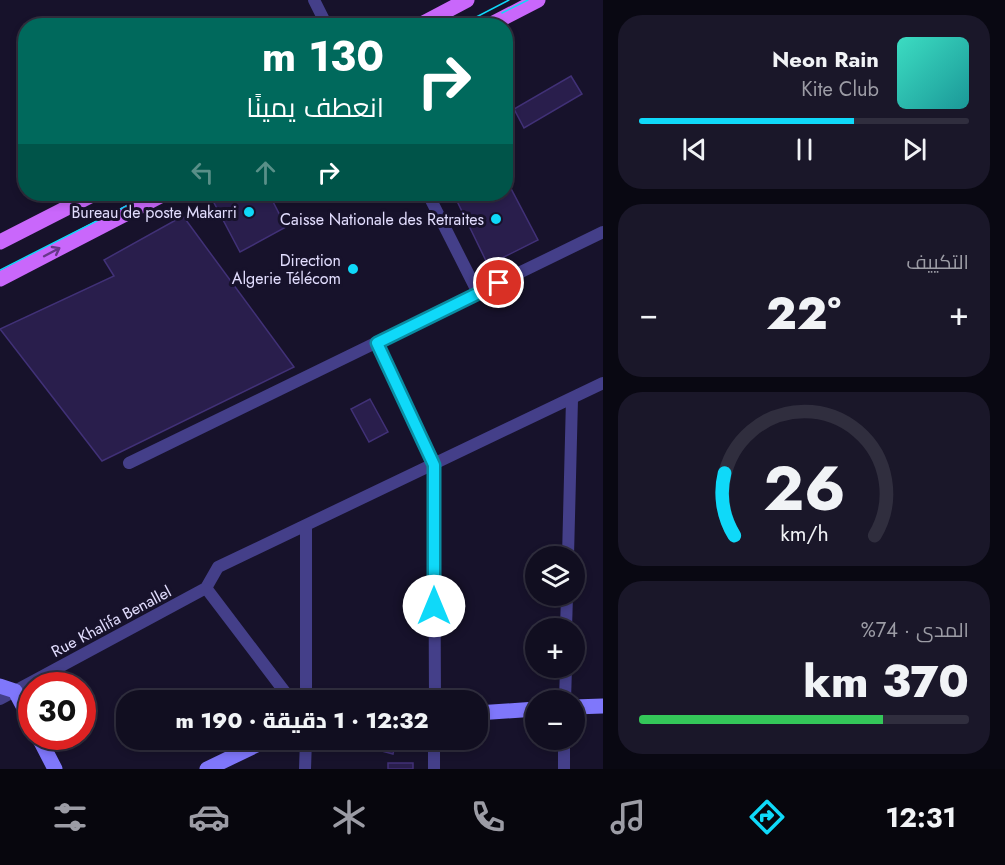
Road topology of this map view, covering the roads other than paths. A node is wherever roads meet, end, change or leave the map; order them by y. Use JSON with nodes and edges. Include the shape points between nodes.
{"nodes":[{"id":1,"x":314,"y":0,"type":"edge"},
{"id":2,"x":467,"y":0,"type":"edge"},
{"id":3,"x":538,"y":0,"type":"edge"},
{"id":4,"x":323,"y":18,"type":"edge"},
{"id":5,"x":433,"y":18,"type":"edge"},
{"id":6,"x":503,"y":18,"type":"edge"},
{"id":7,"x":80,"y":201,"type":"edge"},
{"id":8,"x":150,"y":201,"type":"edge"},
{"id":9,"x":432,"y":201,"type":"edge"},
{"id":10,"x":603,"y":232,"type":"edge"},
{"id":11,"x":0,"y":242,"type":"edge"},
{"id":12,"x":0,"y":279,"type":"edge"},
{"id":13,"x":478,"y":293,"type":"junction"},
{"id":14,"x":377,"y":343,"type":"junction"},
{"id":15,"x":603,"y":383,"type":"edge"},
{"id":16,"x":572,"y":399,"type":"junction"},
{"id":17,"x":129,"y":463,"type":"dead end"},
{"id":18,"x":434,"y":465,"type":"junction"},
{"id":19,"x":306,"y":525,"type":"junction"},
{"id":20,"x":568,"y":546,"type":"edge"},
{"id":21,"x":206,"y":588,"type":"junction"},
{"id":22,"x":0,"y":686,"type":"edge"},
{"id":23,"x":283,"y":690,"type":"edge"},
{"id":24,"x":306,"y":690,"type":"edge"},
{"id":25,"x":435,"y":690,"type":"edge"},
{"id":26,"x":15,"y":691,"type":"junction"},
{"id":27,"x":18,"y":697,"type":"edge"},
{"id":28,"x":0,"y":699,"type":"edge"},
{"id":29,"x":603,"y":705,"type":"edge"},
{"id":30,"x":585,"y":706,"type":"edge"},
{"id":31,"x":525,"y":710,"type":"edge"},
{"id":32,"x":488,"y":712,"type":"edge"},
{"id":33,"x":45,"y":750,"type":"edge"},
{"id":34,"x":246,"y":750,"type":"edge"},
{"id":35,"x":306,"y":750,"type":"edge"},
{"id":36,"x":434,"y":750,"type":"edge"},
{"id":37,"x":564,"y":750,"type":"edge"},
{"id":38,"x":54,"y":769,"type":"edge"},
{"id":39,"x":207,"y":769,"type":"edge"},
{"id":40,"x":305,"y":769,"type":"edge"},
{"id":41,"x":434,"y":769,"type":"edge"},
{"id":42,"x":564,"y":769,"type":"edge"}],
"edges":[{"from":1,"to":4,"type":"street"},
{"from":2,"to":5,"type":"main road"},
{"from":3,"to":6,"type":"main road"},
{"from":7,"to":11,"type":"main road"},
{"from":12,"to":8,"type":"main road","one_way":true},
{"from":9,"to":13,"type":"street"},
{"from":10,"to":13,"type":"street"},
{"from":13,"to":14,"type":"street"},
{"from":14,"to":17,"type":"street"},
{"from":14,"to":18,"type":"street"},
{"from":15,"to":16,"type":"street"},
{"from":16,"to":18,"type":"street"},
{"from":16,"to":20,"type":"street"},
{"from":18,"to":19,"type":"street"},
{"from":18,"to":25,"type":"street"},
{"from":19,"to":21,"type":"street","via":[[218,567]]},
{"from":19,"to":24,"type":"street"},
{"from":21,"to":23,"type":"street"},
{"from":21,"to":26,"type":"street","name":"Rue Khalifa Benallel"},
{"from":22,"to":26,"type":"street"},
{"from":26,"to":27,"type":"street"},
{"from":26,"to":28,"type":"street","name":"Rue Khalifa Benallel"},
{"from":29,"to":30,"type":"street"},
{"from":31,"to":32,"type":"street"},
{"from":33,"to":38,"type":"street"},
{"from":34,"to":39,"type":"street"},
{"from":35,"to":40,"type":"street"},
{"from":36,"to":41,"type":"street"},
{"from":37,"to":42,"type":"street"}]}
